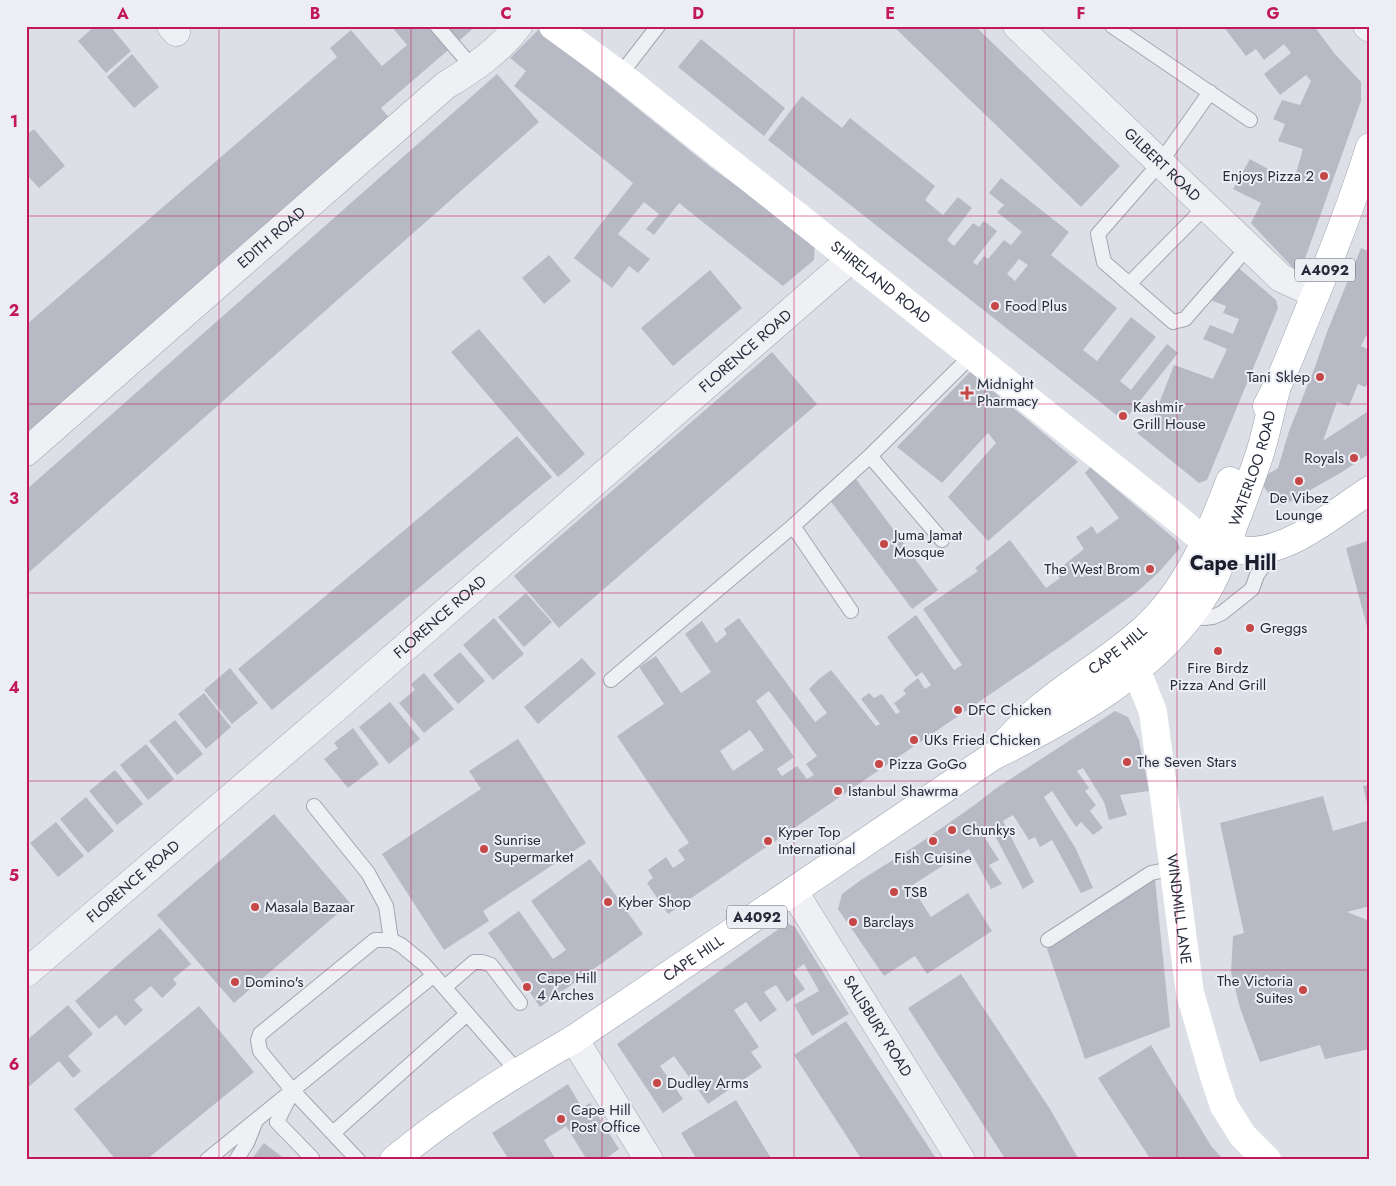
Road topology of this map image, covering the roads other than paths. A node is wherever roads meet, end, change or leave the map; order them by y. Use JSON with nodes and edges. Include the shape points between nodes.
{"nodes":[{"id":1,"x":437,"y":26,"type":"edge"},
{"id":2,"x":518,"y":26,"type":"edge"},
{"id":3,"x":554,"y":26,"type":"edge"},
{"id":4,"x":658,"y":26,"type":"edge"},
{"id":5,"x":1017,"y":26,"type":"edge"},
{"id":6,"x":1112,"y":26,"type":"edge"},
{"id":7,"x":474,"y":69,"type":"junction"},
{"id":8,"x":620,"y":75,"type":"junction"},
{"id":9,"x":1210,"y":92,"type":"junction"},
{"id":10,"x":1250,"y":120,"type":"dead end"},
{"id":11,"x":1370,"y":147,"type":"edge"},
{"id":12,"x":1160,"y":163,"type":"junction"},
{"id":13,"x":1206,"y":206,"type":"junction"},
{"id":14,"x":1248,"y":247,"type":"junction"},
{"id":15,"x":851,"y":259,"type":"junction"},
{"id":16,"x":1129,"y":284,"type":"junction"},
{"id":17,"x":1316,"y":294,"type":"junction"},
{"id":18,"x":972,"y":355,"type":"junction"},
{"id":19,"x":26,"y":452,"type":"edge"},
{"id":20,"x":870,"y":456,"type":"junction"},
{"id":21,"x":1370,"y":490,"type":"edge"},
{"id":22,"x":1370,"y":507,"type":"edge"},
{"id":23,"x":1341,"y":509,"type":"junction"},
{"id":24,"x":793,"y":526,"type":"junction"},
{"id":25,"x":942,"y":540,"type":"dead end"},
{"id":26,"x":1217,"y":543,"type":"junction"},
{"id":27,"x":1276,"y":547,"type":"junction"},
{"id":28,"x":852,"y":611,"type":"dead end"},
{"id":29,"x":1190,"y":614,"type":"junction"},
{"id":30,"x":1129,"y":658,"type":"junction"},
{"id":31,"x":611,"y":680,"type":"dead end"},
{"id":32,"x":314,"y":806,"type":"dead end"},
{"id":33,"x":1175,"y":868,"type":"junction"},
{"id":34,"x":794,"y":892,"type":"junction"},
{"id":35,"x":391,"y":940,"type":"junction"},
{"id":36,"x":1048,"y":940,"type":"dead end"},
{"id":37,"x":26,"y":973,"type":"edge"},
{"id":38,"x":434,"y":975,"type":"junction"},
{"id":39,"x":444,"y":987,"type":"junction"},
{"id":40,"x":520,"y":1003,"type":"dead end"},
{"id":41,"x":467,"y":1014,"type":"junction"},
{"id":42,"x":574,"y":1039,"type":"junction"},
{"id":43,"x":518,"y":1072,"type":"junction"},
{"id":44,"x":293,"y":1091,"type":"junction"},
{"id":45,"x":256,"y":1121,"type":"junction"},
{"id":46,"x":333,"y":1133,"type":"junction"},
{"id":47,"x":207,"y":1160,"type":"edge"},
{"id":48,"x":236,"y":1160,"type":"edge"},
{"id":49,"x":311,"y":1160,"type":"edge"},
{"id":50,"x":358,"y":1160,"type":"edge"},
{"id":51,"x":394,"y":1160,"type":"edge"},
{"id":52,"x":649,"y":1160,"type":"edge"},
{"id":53,"x":961,"y":1160,"type":"edge"},
{"id":54,"x":1267,"y":1160,"type":"edge"}],
"edges":[{"from":1,"to":7,"type":"lane"},
{"from":2,"to":7,"type":"street","name":"EDITH ROAD"},
{"from":3,"to":8,"type":"main road","name":"SHIRELAND ROAD"},
{"from":4,"to":8,"type":"lane"},
{"from":5,"to":12,"type":"street","name":"GILBERT ROAD"},
{"from":6,"to":9,"type":"lane"},
{"from":7,"to":19,"type":"street","name":"EDITH ROAD","via":[[446,85]]},
{"from":8,"to":15,"type":"main road","name":"SHIRELAND ROAD"},
{"from":9,"to":10,"type":"lane"},
{"from":9,"to":12,"type":"lane"},
{"from":11,"to":17,"type":"main road","name":"WATERLOO ROAD","number":"A4092"},
{"from":12,"to":13,"type":"street","name":"GILBERT ROAD"},
{"from":12,"to":16,"type":"lane","via":[[1098,234],[1104,262]]},
{"from":13,"to":14,"type":"street","name":"GILBERT ROAD"},
{"from":13,"to":16,"type":"lane"},
{"from":14,"to":16,"type":"lane","via":[[1185,319],[1173,322]]},
{"from":14,"to":17,"type":"street","name":"GILBERT ROAD","via":[[1281,278]]},
{"from":15,"to":18,"type":"main road","name":"SHIRELAND ROAD"},
{"from":15,"to":37,"type":"street","name":"FLORENCE ROAD"},
{"from":17,"to":26,"type":"main road","name":"WATERLOO ROAD","number":"A4092","via":[[1276,390],[1259,455]]},
{"from":18,"to":20,"type":"lane"},
{"from":18,"to":26,"type":"main road","name":"SHIRELAND ROAD","via":[[1195,533]]},
{"from":20,"to":24,"type":"lane"},
{"from":20,"to":25,"type":"lane"},
{"from":21,"to":23,"type":"main road"},
{"from":22,"to":23,"type":"main road"},
{"from":23,"to":27,"type":"main road","via":[[1300,536]]},
{"from":24,"to":28,"type":"lane"},
{"from":24,"to":31,"type":"lane"},
{"from":26,"to":27,"type":"main road","via":[[1249,551]]},
{"from":26,"to":29,"type":"main road","name":"CAPE HILL","number":"A4092","via":[[1208,591]]},
{"from":26,"to":30,"type":"main road","name":"CAPE HILL","number":"A4092","via":[[1144,630]]},
{"from":27,"to":29,"type":"lane","via":[[1256,575],[1252,589],[1222,613],[1204,618]]},
{"from":29,"to":30,"type":"main road","name":"CAPE HILL","number":"A4092","via":[[1180,630],[1151,658]]},
{"from":30,"to":33,"type":"main road","name":"WINDMILL LANE","via":[[1155,718]]},
{"from":30,"to":34,"type":"main road","name":"CAPE HILL","number":"A4092","via":[[1105,692],[1053,726],[993,756]]},
{"from":32,"to":35,"type":"lane","via":[[368,873],[386,906]]},
{"from":33,"to":36,"type":"lane","via":[[1151,873]]},
{"from":33,"to":54,"type":"main road","name":"WINDMILL LANE","via":[[1190,993],[1214,1076],[1224,1106],[1243,1136]]},
{"from":34,"to":42,"type":"main road","name":"CAPE HILL","number":"A4092"},
{"from":34,"to":53,"type":"street","name":"SALISBURY ROAD"},
{"from":35,"to":38,"type":"lane"},
{"from":35,"to":44,"type":"lane","via":[[375,940],[260,1034],[260,1051]]},
{"from":38,"to":39,"type":"lane"},
{"from":38,"to":44,"type":"lane"},
{"from":39,"to":40,"type":"lane","via":[[474,962],[482,962],[491,965]]},
{"from":39,"to":41,"type":"lane"},
{"from":41,"to":43,"type":"lane"},
{"from":41,"to":46,"type":"lane"},
{"from":42,"to":43,"type":"main road","name":"CAPE HILL","number":"A4092"},
{"from":42,"to":52,"type":"street"},
{"from":43,"to":51,"type":"main road","name":"CAPE HILL","number":"A4092","via":[[450,1116]]},
{"from":44,"to":45,"type":"lane"},
{"from":44,"to":46,"type":"lane"},
{"from":44,"to":49,"type":"lane","via":[[277,1122]]},
{"from":45,"to":47,"type":"lane"},
{"from":45,"to":48,"type":"lane"},
{"from":46,"to":50,"type":"lane"}]}
